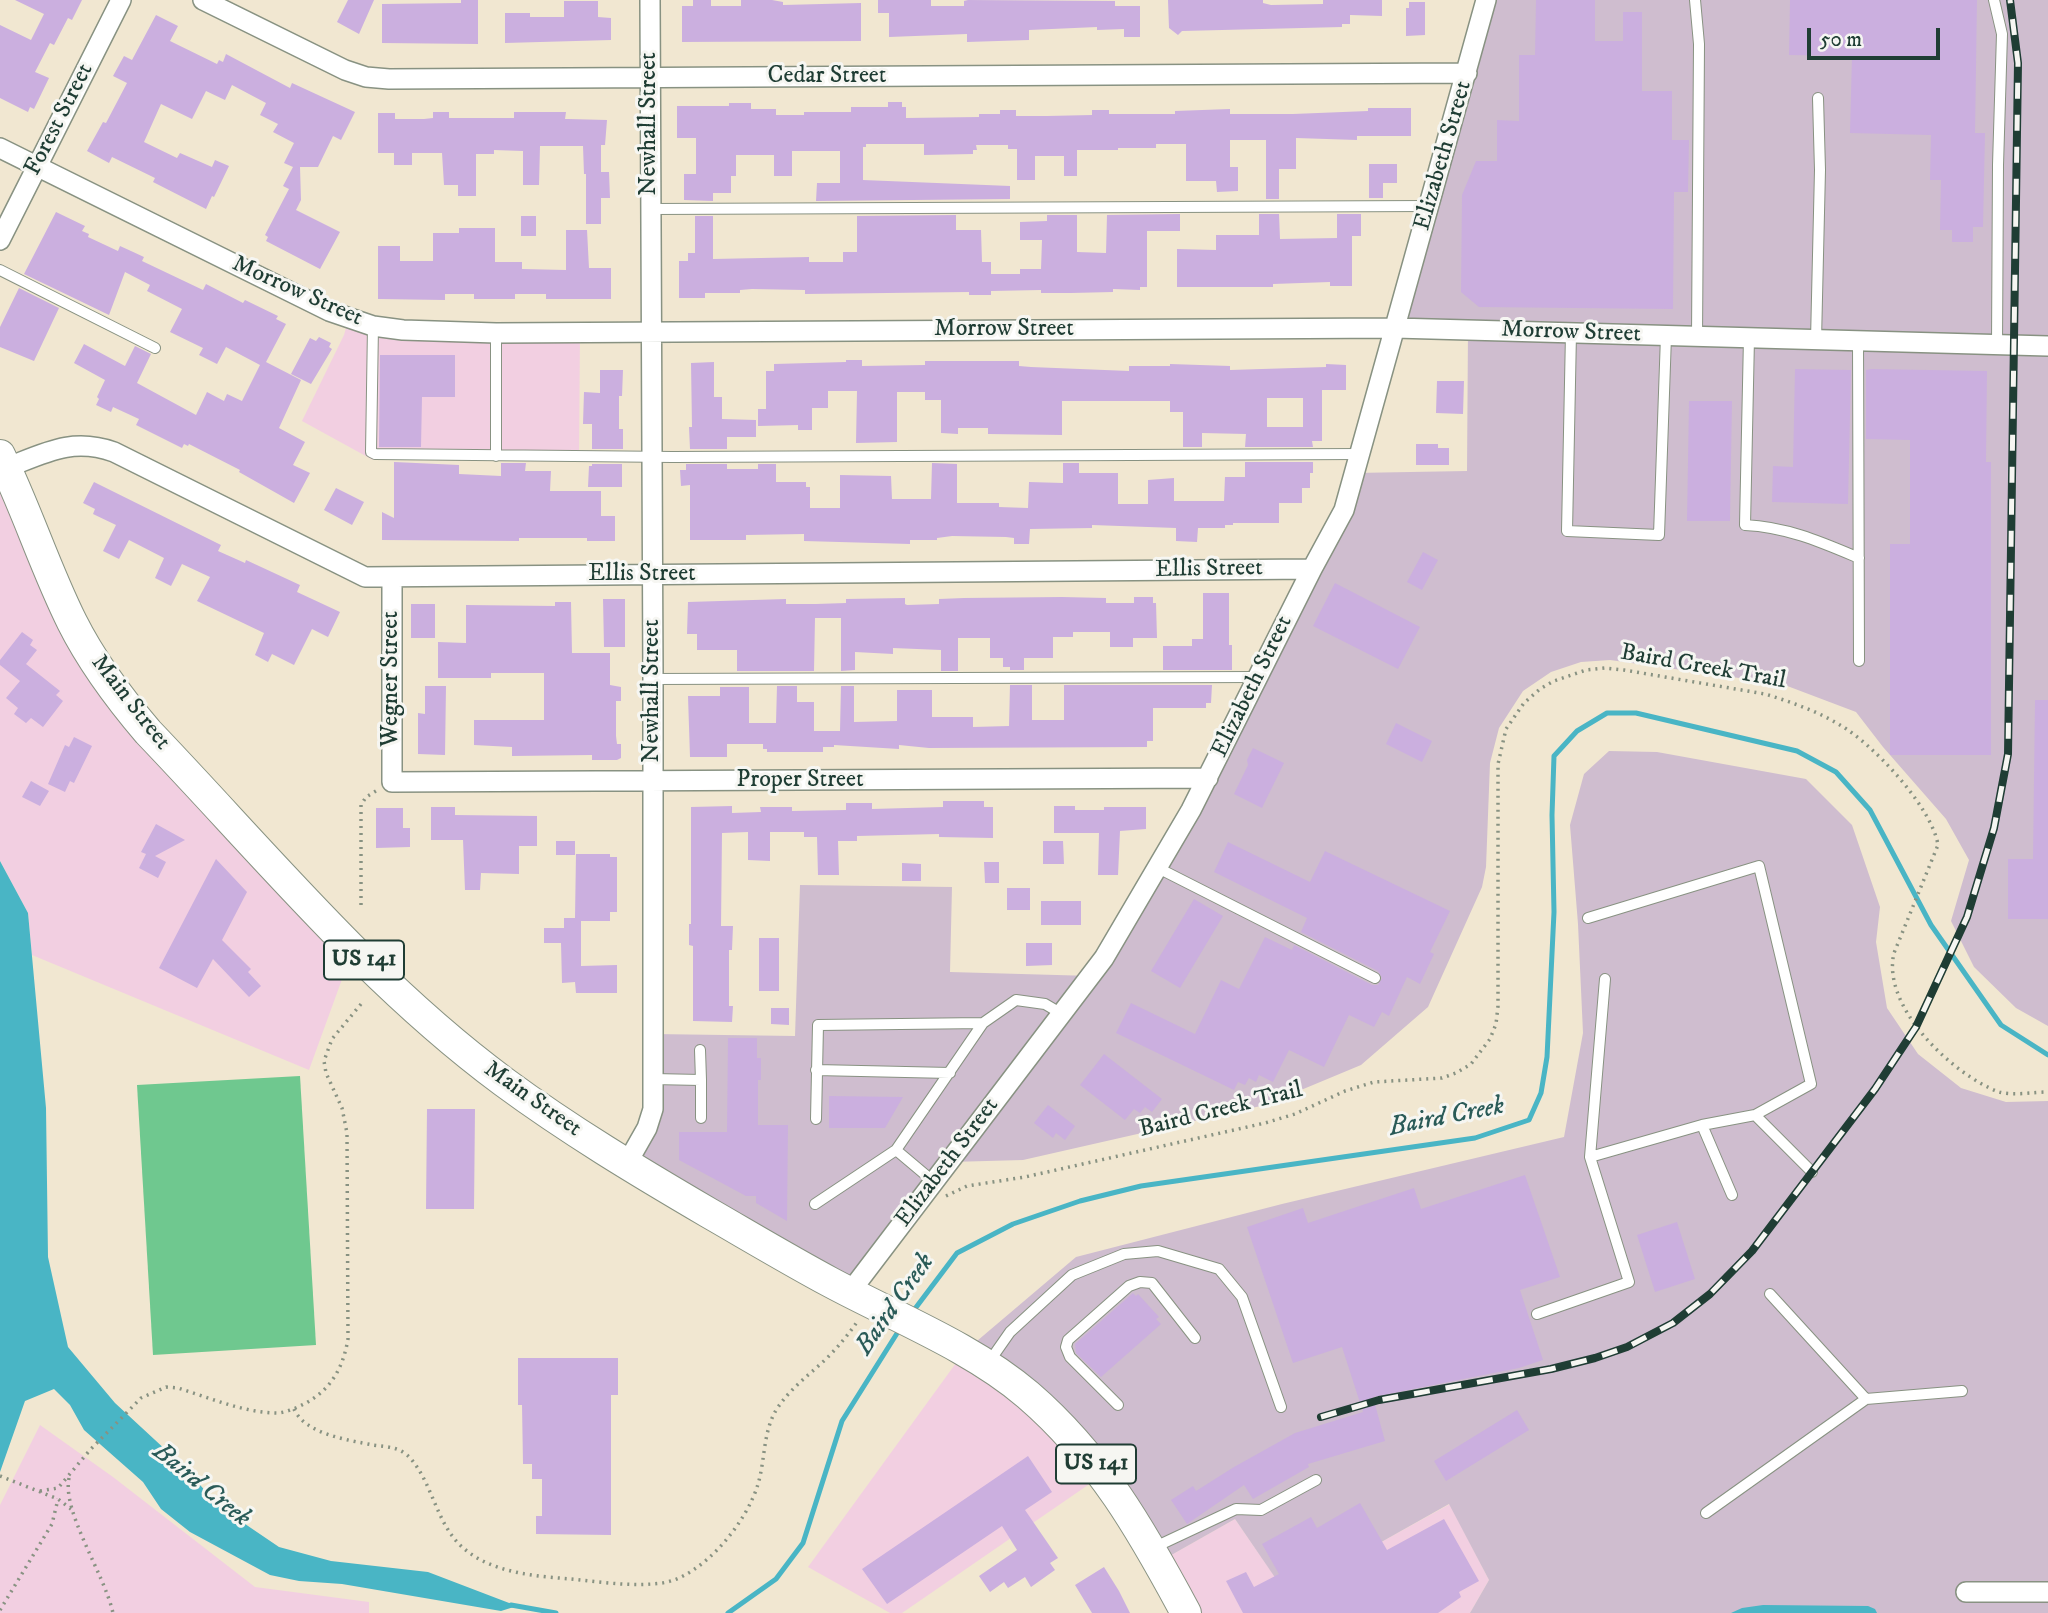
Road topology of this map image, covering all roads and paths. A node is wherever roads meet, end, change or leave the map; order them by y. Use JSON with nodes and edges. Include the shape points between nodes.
{"nodes":[{"id":1,"x":121,"y":0,"type":"edge"},
{"id":2,"x":204,"y":0,"type":"edge"},
{"id":3,"x":649,"y":0,"type":"edge"},
{"id":4,"x":1486,"y":0,"type":"edge"},
{"id":5,"x":1695,"y":0,"type":"edge"},
{"id":6,"x":1994,"y":0,"type":"edge"},
{"id":7,"x":1467,"y":73,"type":"junction"},
{"id":8,"x":650,"y":78,"type":"junction"},
{"id":9,"x":1818,"y":98,"type":"dead end"},
{"id":10,"x":0,"y":148,"type":"edge"},
{"id":11,"x":37,"y":167,"type":"junction"},
{"id":12,"x":1430,"y":206,"type":"junction"},
{"id":13,"x":651,"y":209,"type":"junction"},
{"id":14,"x":0,"y":240,"type":"edge"},
{"id":15,"x":0,"y":270,"type":"edge"},
{"id":16,"x":373,"y":326,"type":"junction"},
{"id":17,"x":1395,"y":328,"type":"junction"},
{"id":18,"x":652,"y":332,"type":"junction"},
{"id":19,"x":496,"y":333,"type":"junction"},
{"id":20,"x":1572,"y":333,"type":"junction"},
{"id":21,"x":1666,"y":336,"type":"junction"},
{"id":22,"x":1697,"y":337,"type":"junction"},
{"id":23,"x":1749,"y":338,"type":"junction"},
{"id":24,"x":1816,"y":340,"type":"junction"},
{"id":25,"x":1858,"y":341,"type":"junction"},
{"id":26,"x":1997,"y":345,"type":"junction"},
{"id":27,"x":2048,"y":346,"type":"edge"},
{"id":28,"x":155,"y":348,"type":"dead end"},
{"id":29,"x":1360,"y":454,"type":"junction"},
{"id":30,"x":496,"y":456,"type":"junction"},
{"id":31,"x":652,"y":457,"type":"junction"},
{"id":32,"x":3,"y":462,"type":"edge"},
{"id":33,"x":1858,"y":558,"type":"junction"},
{"id":34,"x":1312,"y":569,"type":"junction"},
{"id":35,"x":653,"y":575,"type":"junction"},
{"id":36,"x":392,"y":577,"type":"junction"},
{"id":37,"x":1858,"y":661,"type":"dead end"},
{"id":38,"x":1258,"y":677,"type":"junction"},
{"id":39,"x":653,"y":678,"type":"junction"},
{"id":40,"x":1208,"y":778,"type":"junction"},
{"id":41,"x":654,"y":782,"type":"junction"},
{"id":42,"x":385,"y":786,"type":"junction"},
{"id":43,"x":1158,"y":868,"type":"junction"},
{"id":44,"x":361,"y":905,"type":"dead end"},
{"id":45,"x":1588,"y":918,"type":"dead end"},
{"id":46,"x":1375,"y":978,"type":"dead end"},
{"id":47,"x":1605,"y":979,"type":"dead end"},
{"id":48,"x":361,"y":1004,"type":"dead end"},
{"id":49,"x":1063,"y":1014,"type":"junction"},
{"id":50,"x":983,"y":1023,"type":"junction"},
{"id":51,"x":700,"y":1050,"type":"dead end"},
{"id":52,"x":816,"y":1070,"type":"junction"},
{"id":53,"x":950,"y":1073,"type":"junction"},
{"id":54,"x":653,"y":1079,"type":"junction"},
{"id":55,"x":701,"y":1080,"type":"junction"},
{"id":56,"x":2048,"y":1093,"type":"edge"},
{"id":57,"x":1755,"y":1115,"type":"junction"},
{"id":58,"x":701,"y":1118,"type":"dead end"},
{"id":59,"x":816,"y":1119,"type":"dead end"},
{"id":60,"x":1702,"y":1125,"type":"junction"},
{"id":61,"x":896,"y":1150,"type":"junction"},
{"id":62,"x":1590,"y":1157,"type":"junction"},
{"id":63,"x":626,"y":1164,"type":"junction"},
{"id":64,"x":1812,"y":1172,"type":"dead end"},
{"id":65,"x":934,"y":1182,"type":"junction"},
{"id":66,"x":1732,"y":1195,"type":"dead end"},
{"id":67,"x":816,"y":1203,"type":"dead end"},
{"id":68,"x":939,"y":1206,"type":"dead end"},
{"id":69,"x":1770,"y":1294,"type":"dead end"},
{"id":70,"x":868,"y":1301,"type":"junction"},
{"id":71,"x":1537,"y":1314,"type":"dead end"},
{"id":72,"x":1195,"y":1338,"type":"dead end"},
{"id":73,"x":987,"y":1366,"type":"junction"},
{"id":74,"x":1962,"y":1391,"type":"dead end"},
{"id":75,"x":1866,"y":1399,"type":"junction"},
{"id":76,"x":1118,"y":1405,"type":"dead end"},
{"id":77,"x":1281,"y":1407,"type":"dead end"},
{"id":78,"x":294,"y":1409,"type":"junction"},
{"id":79,"x":69,"y":1475,"type":"junction"},
{"id":80,"x":0,"y":1476,"type":"edge"},
{"id":81,"x":1315,"y":1480,"type":"dead end"},
{"id":82,"x":40,"y":1492,"type":"junction"},
{"id":83,"x":58,"y":1499,"type":"junction"},
{"id":84,"x":71,"y":1509,"type":"junction"},
{"id":85,"x":1706,"y":1513,"type":"dead end"},
{"id":86,"x":1151,"y":1549,"type":"junction"},
{"id":87,"x":1966,"y":1592,"type":"dead end"},
{"id":88,"x":2048,"y":1592,"type":"edge"},
{"id":89,"x":0,"y":1610,"type":"edge"},
{"id":90,"x":113,"y":1613,"type":"edge"},
{"id":91,"x":1186,"y":1613,"type":"edge"}],
"edges":[{"from":1,"to":11,"type":"street","name":"Forest Street"},
{"from":2,"to":8,"type":"street","name":"Cedar Street","via":[[366,77]]},
{"from":3,"to":8,"type":"street","name":"Newhall Street"},
{"from":4,"to":7,"type":"street","name":"Elizabeth Street"},
{"from":5,"to":22,"type":"lane","via":[[1699,44]]},
{"from":6,"to":26,"type":"lane","via":[[2002,34]]},
{"from":7,"to":8,"type":"street","name":"Cedar Street"},
{"from":7,"to":12,"type":"street","name":"Elizabeth Street"},
{"from":8,"to":13,"type":"street","name":"Newhall Street"},
{"from":9,"to":24,"type":"lane"},
{"from":10,"to":11,"type":"street","name":"Morrow Street"},
{"from":11,"to":14,"type":"street","name":"Forest Street"},
{"from":11,"to":16,"type":"street","name":"Morrow Street","via":[[329,310]]},
{"from":12,"to":13,"type":"lane"},
{"from":12,"to":17,"type":"street","name":"Elizabeth Street"},
{"from":13,"to":18,"type":"street","name":"Newhall Street"},
{"from":15,"to":28,"type":"lane"},
{"from":16,"to":19,"type":"street","name":"Morrow Street"},
{"from":16,"to":30,"type":"lane","via":[[371,452]]},
{"from":17,"to":18,"type":"street","name":"Morrow Street"},
{"from":17,"to":20,"type":"street","name":"Morrow Street"},
{"from":17,"to":29,"type":"street","name":"Elizabeth Street"},
{"from":18,"to":19,"type":"street","name":"Morrow Street"},
{"from":18,"to":31,"type":"street","name":"Newhall Street"},
{"from":19,"to":30,"type":"lane"},
{"from":20,"to":21,"type":"street","name":"Morrow Street"},
{"from":20,"to":21,"type":"lane","via":[[1567,531],[1659,535]]},
{"from":21,"to":22,"type":"street","name":"Morrow Street"},
{"from":22,"to":23,"type":"street","name":"Morrow Street"},
{"from":23,"to":24,"type":"street","name":"Morrow Street"},
{"from":23,"to":33,"type":"lane","via":[[1745,524],[1808,536]]},
{"from":24,"to":25,"type":"street","name":"Morrow Street"},
{"from":25,"to":26,"type":"street","name":"Morrow Street"},
{"from":25,"to":33,"type":"lane"},
{"from":26,"to":27,"type":"street","name":"Morrow Street"},
{"from":29,"to":31,"type":"lane"},
{"from":29,"to":34,"type":"street","name":"Elizabeth Street","via":[[1344,510]]},
{"from":30,"to":31,"type":"lane"},
{"from":31,"to":35,"type":"street","name":"Newhall Street"},
{"from":32,"to":36,"type":"street","name":"Ellis Street","via":[[76,444],[95,445],[365,577]]},
{"from":32,"to":63,"type":"main road","name":"Main Street","number":"US 141","via":[[72,622],[115,692],[148,732],[338,934],[415,1008],[506,1083]]},
{"from":33,"to":37,"type":"lane"},
{"from":34,"to":35,"type":"street","name":"Ellis Street"},
{"from":34,"to":38,"type":"street","name":"Elizabeth Street"},
{"from":35,"to":36,"type":"street","name":"Ellis Street"},
{"from":35,"to":39,"type":"street","name":"Newhall Street"},
{"from":36,"to":42,"type":"street","name":"Wegner Street"},
{"from":38,"to":39,"type":"lane"},
{"from":38,"to":40,"type":"street","name":"Elizabeth Street"},
{"from":39,"to":41,"type":"street","name":"Newhall Street"},
{"from":40,"to":41,"type":"street","name":"Proper Street"},
{"from":40,"to":43,"type":"street","name":"Elizabeth Street"},
{"from":41,"to":42,"type":"street","name":"Proper Street"},
{"from":41,"to":54,"type":"street","name":"Newhall Street"},
{"from":42,"to":44,"type":"path","via":[[361,805]]},
{"from":43,"to":46,"type":"lane"},
{"from":43,"to":49,"type":"street","name":"Elizabeth Street","via":[[1104,958]]},
{"from":45,"to":57,"type":"lane","via":[[1759,866],[1811,1084]]},
{"from":47,"to":62,"type":"lane"},
{"from":48,"to":78,"type":"path","via":[[332,1040],[324,1061],[347,1133],[348,1339],[341,1368],[332,1381]]},
{"from":49,"to":50,"type":"lane","via":[[1045,1004],[1016,1000]]},
{"from":49,"to":65,"type":"street","name":"Elizabeth Street"},
{"from":50,"to":52,"type":"lane","via":[[818,1025]]},
{"from":50,"to":53,"type":"lane"},
{"from":51,"to":55,"type":"lane"},
{"from":52,"to":53,"type":"lane"},
{"from":52,"to":59,"type":"lane"},
{"from":53,"to":61,"type":"lane"},
{"from":54,"to":55,"type":"lane"},
{"from":54,"to":63,"type":"street","name":"Newhall Street","via":[[652,1117]]},
{"from":55,"to":58,"type":"lane"},
{"from":56,"to":68,"type":"path","name":"Baird Creek Trail","via":[[2002,1093],[1956,1066],[1916,1027],[1892,972],[1894,953],[1935,855],[1936,834],[1910,791],[1860,739],[1820,713],[1765,694],[1605,668],[1568,675],[1540,689],[1506,729],[1498,764],[1498,1006],[1490,1039],[1471,1064],[1442,1078],[1374,1082],[1265,1123],[967,1186],[946,1195]]},
{"from":57,"to":60,"type":"lane"},
{"from":57,"to":64,"type":"lane"},
{"from":60,"to":62,"type":"lane"},
{"from":60,"to":66,"type":"lane"},
{"from":61,"to":65,"type":"lane"},
{"from":61,"to":67,"type":"lane"},
{"from":62,"to":71,"type":"lane","via":[[1629,1282]]},
{"from":63,"to":70,"type":"main road","name":"Main Street","number":"US 141"},
{"from":65,"to":70,"type":"street","name":"Elizabeth Street"},
{"from":69,"to":75,"type":"lane"},
{"from":70,"to":73,"type":"main road","name":"Main Street","number":"US 141"},
{"from":70,"to":78,"type":"path","via":[[844,1339],[775,1412],[758,1486],[738,1528],[705,1561],[665,1583],[540,1576],[486,1562],[463,1548],[445,1526],[416,1466],[402,1450],[322,1432],[298,1419]]},
{"from":72,"to":76,"type":"lane","via":[[1152,1283],[1140,1282],[1129,1286],[1068,1339],[1070,1357]]},
{"from":73,"to":77,"type":"lane","via":[[1010,1332],[1072,1275],[1124,1254],[1158,1251],[1219,1269],[1242,1297]]},
{"from":73,"to":86,"type":"main road","name":"Main Street","number":"US 141","via":[[1026,1393],[1074,1439],[1104,1474]]},
{"from":74,"to":75,"type":"lane"},
{"from":75,"to":85,"type":"lane"},
{"from":78,"to":79,"type":"path","via":[[280,1413],[254,1410],[166,1387],[141,1398]]},
{"from":79,"to":82,"type":"path","via":[[58,1488]]},
{"from":79,"to":84,"type":"path","via":[[66,1491]]},
{"from":80,"to":82,"type":"path"},
{"from":81,"to":86,"type":"lane","via":[[1261,1510],[1236,1509]]},
{"from":82,"to":83,"type":"path"},
{"from":83,"to":84,"type":"path"},
{"from":83,"to":89,"type":"path","via":[[52,1524]]},
{"from":84,"to":90,"type":"path"},
{"from":86,"to":91,"type":"main road","name":"Main Street","number":"US 141"},
{"from":87,"to":88,"type":"street"}]}
